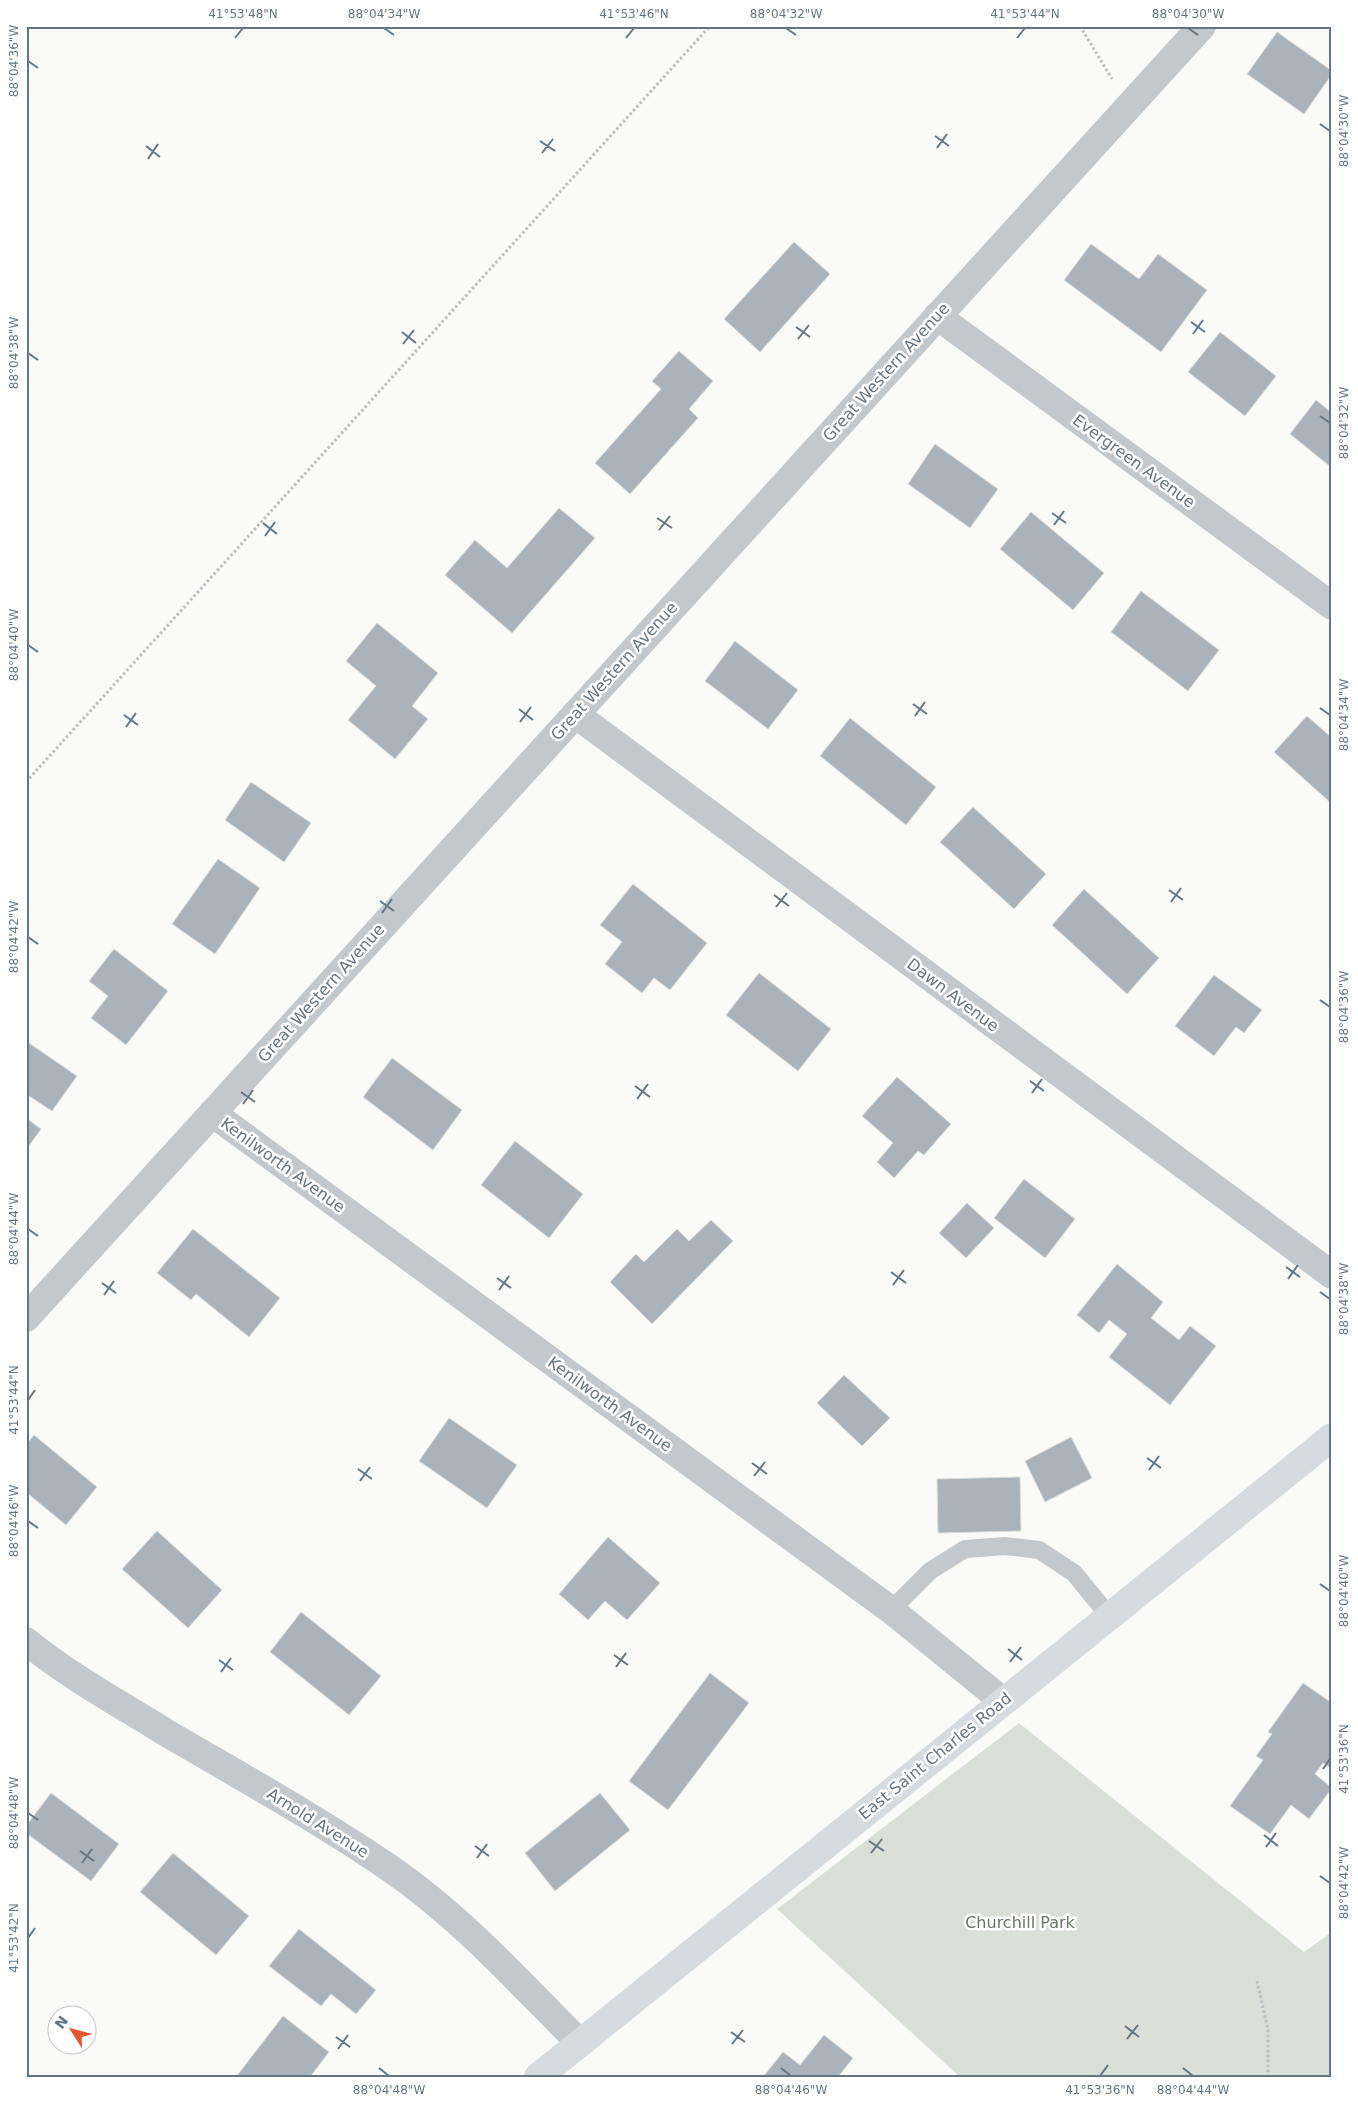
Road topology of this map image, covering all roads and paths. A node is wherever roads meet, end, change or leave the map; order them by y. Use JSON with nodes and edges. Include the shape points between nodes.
{"nodes":[{"id":1,"x":710,"y":26,"type":"edge"},
{"id":2,"x":1080,"y":26,"type":"edge"},
{"id":3,"x":1202,"y":26,"type":"edge"},
{"id":4,"x":1126,"y":110,"type":"junction"},
{"id":5,"x":937,"y":316,"type":"junction"},
{"id":6,"x":1332,"y":606,"type":"edge"},
{"id":7,"x":575,"y":714,"type":"junction"},
{"id":8,"x":26,"y":782,"type":"edge"},
{"id":9,"x":212,"y":1113,"type":"junction"},
{"id":10,"x":1332,"y":1275,"type":"edge"},
{"id":11,"x":26,"y":1318,"type":"edge"},
{"id":12,"x":1332,"y":1437,"type":"edge"},
{"id":13,"x":891,"y":1610,"type":"junction"},
{"id":14,"x":1109,"y":1616,"type":"junction"},
{"id":15,"x":26,"y":1641,"type":"edge"},
{"id":16,"x":1004,"y":1701,"type":"junction"},
{"id":17,"x":1257,"y":1981,"type":"dead end"},
{"id":18,"x":580,"y":2043,"type":"junction"},
{"id":19,"x":538,"y":2077,"type":"edge"},
{"id":20,"x":1268,"y":2077,"type":"edge"}],
"edges":[{"from":1,"to":8,"type":"path"},
{"from":2,"to":4,"type":"path","via":[[1107,68]]},
{"from":3,"to":4,"type":"street","name":"Great Western Avenue"},
{"from":4,"to":5,"type":"street","name":"Great Western Avenue"},
{"from":5,"to":6,"type":"street","name":"Evergreen Avenue"},
{"from":5,"to":7,"type":"street","name":"Great Western Avenue"},
{"from":7,"to":9,"type":"street","name":"Great Western Avenue"},
{"from":7,"to":10,"type":"street","name":"Dawn Avenue"},
{"from":9,"to":11,"type":"street","name":"Great Western Avenue"},
{"from":9,"to":13,"type":"street","name":"Kenilworth Avenue"},
{"from":12,"to":14,"type":"street","name":"East Saint Charles Road"},
{"from":13,"to":14,"type":"lane","via":[[930,1571],[965,1549],[1005,1546],[1039,1550],[1074,1573]]},
{"from":13,"to":16,"type":"street","name":"Kenilworth Avenue"},
{"from":14,"to":16,"type":"street","name":"East Saint Charles Road"},
{"from":15,"to":18,"type":"street","name":"Arnold Avenue","via":[[94,1689],[307,1815],[397,1873],[456,1920]]},
{"from":16,"to":18,"type":"street","name":"East Saint Charles Road"},
{"from":17,"to":20,"type":"path","via":[[1268,2030]]},
{"from":18,"to":19,"type":"street","name":"East Saint Charles Road"}]}
